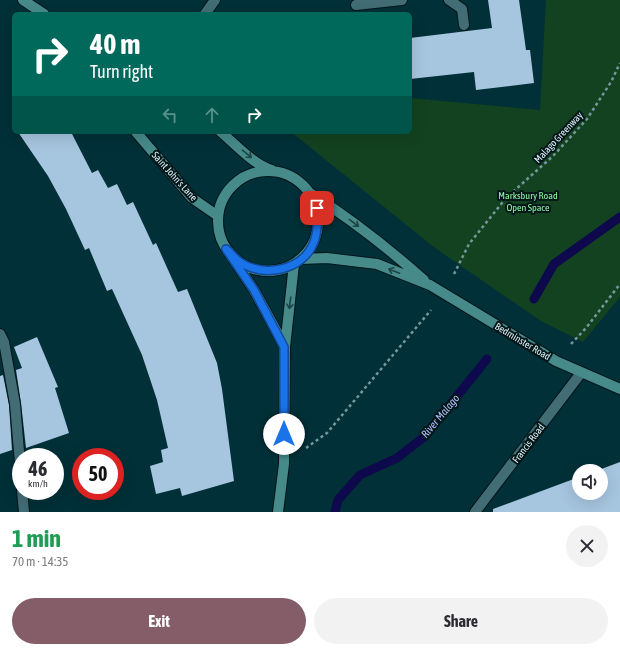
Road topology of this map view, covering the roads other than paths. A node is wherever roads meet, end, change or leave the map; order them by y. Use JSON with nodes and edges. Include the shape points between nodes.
{"nodes":[{"id":1,"x":23,"y":0,"type":"edge"},
{"id":2,"x":215,"y":0,"type":"edge"},
{"id":3,"x":402,"y":0,"type":"edge"},
{"id":4,"x":449,"y":0,"type":"edge"},
{"id":5,"x":356,"y":5,"type":"dead end"},
{"id":6,"x":41,"y":12,"type":"edge"},
{"id":7,"x":206,"y":12,"type":"edge"},
{"id":8,"x":464,"y":25,"type":"dead end"},
{"id":9,"x":138,"y":134,"type":"edge"},
{"id":10,"x":223,"y":134,"type":"edge"},
{"id":11,"x":276,"y":171,"type":"junction"},
{"id":12,"x":310,"y":193,"type":"junction"},
{"id":13,"x":218,"y":216,"type":"junction"},
{"id":14,"x":226,"y":249,"type":"junction"},
{"id":15,"x":298,"y":261,"type":"junction"},
{"id":16,"x":430,"y":285,"type":"junction"},
{"id":17,"x":0,"y":334,"type":"edge"},
{"id":18,"x":284,"y":347,"type":"junction"},
{"id":19,"x":581,"y":373,"type":"junction"},
{"id":20,"x":620,"y":389,"type":"edge"},
{"id":21,"x":19,"y":448,"type":"edge"},
{"id":22,"x":23,"y":500,"type":"edge"},
{"id":23,"x":24,"y":512,"type":"edge"},
{"id":24,"x":278,"y":512,"type":"edge"},
{"id":25,"x":475,"y":512,"type":"edge"}],
"edges":[{"from":1,"to":6,"type":"main road"},
{"from":2,"to":7,"type":"street"},
{"from":3,"to":5,"type":"street"},
{"from":4,"to":8,"type":"street","via":[[462,9]]},
{"from":9,"to":13,"type":"main road","name":"Saint John's Lane","via":[[192,198]]},
{"from":10,"to":11,"type":"main road","one_way":true,"via":[[251,158]]},
{"from":11,"to":12,"type":"main road","via":[[298,181]]},
{"from":11,"to":13,"type":"main road","via":[[260,171],[241,179],[230,188]]},
{"from":12,"to":15,"type":"main road","via":[[317,208],[318,224],[314,243]]},
{"from":12,"to":16,"type":"main road","name":"Bedminster Road","one_way":true,"via":[[391,251]]},
{"from":13,"to":14,"type":"main road","via":[[219,230]]},
{"from":14,"to":15,"type":"main road","via":[[239,262],[254,270],[283,269]]},
{"from":14,"to":18,"type":"main road","via":[[254,290]]},
{"from":16,"to":15,"type":"main road","name":"Bedminster Road","one_way":true,"via":[[377,264],[327,258]]},
{"from":15,"to":18,"type":"main road","one_way":true},
{"from":16,"to":19,"type":"main road","name":"Bedminster Road","via":[[556,361]]},
{"from":17,"to":21,"type":"street","via":[[4,342],[15,404]]},
{"from":18,"to":24,"type":"main road","via":[[284,464]]},
{"from":19,"to":20,"type":"main road","name":"Bedminster Road"},
{"from":19,"to":25,"type":"street","name":"Francis Road"},
{"from":22,"to":23,"type":"street"}]}
